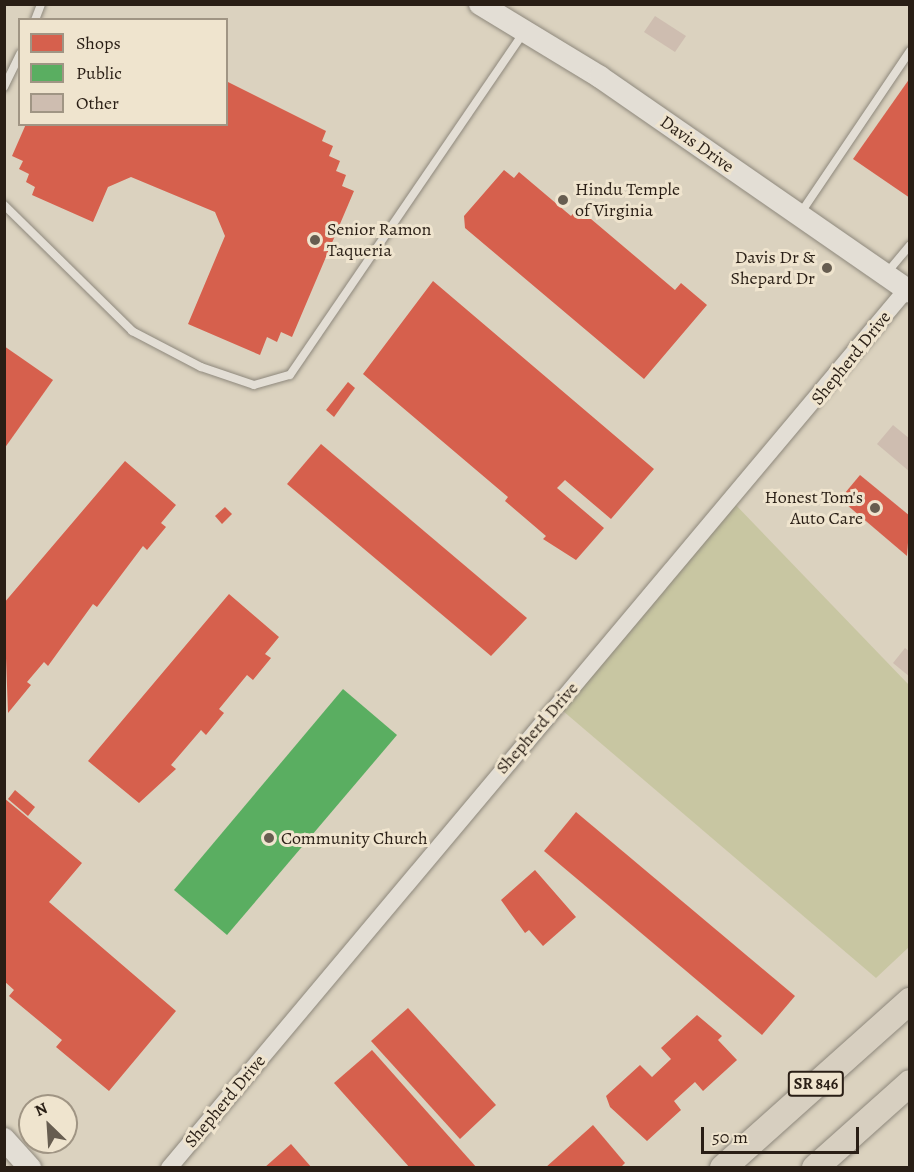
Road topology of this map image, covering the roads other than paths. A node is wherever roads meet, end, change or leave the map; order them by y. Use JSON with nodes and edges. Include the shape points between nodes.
{"nodes":[{"id":1,"x":480,"y":4,"type":"edge"},
{"id":2,"x":524,"y":30,"type":"junction"},
{"id":3,"x":909,"y":51,"type":"edge"},
{"id":4,"x":18,"y":58,"type":"edge"},
{"id":5,"x":4,"y":87,"type":"edge"},
{"id":6,"x":4,"y":205,"type":"edge"},
{"id":7,"x":800,"y":215,"type":"junction"},
{"id":8,"x":909,"y":245,"type":"edge"},
{"id":9,"x":885,"y":275,"type":"junction"},
{"id":10,"x":908,"y":291,"type":"edge"},
{"id":11,"x":909,"y":1001,"type":"edge"},
{"id":12,"x":909,"y":1083,"type":"edge"},
{"id":13,"x":4,"y":1139,"type":"edge"},
{"id":14,"x":30,"y":1167,"type":"edge"},
{"id":15,"x":169,"y":1167,"type":"edge"},
{"id":16,"x":723,"y":1167,"type":"edge"},
{"id":17,"x":815,"y":1167,"type":"edge"}],
"edges":[{"from":1,"to":2,"type":"main road","name":"Davis Drive"},
{"from":2,"to":6,"type":"lane","via":[[290,375],[254,385],[201,367],[132,331]]},
{"from":2,"to":7,"type":"main road","name":"Davis Drive"},
{"from":3,"to":7,"type":"lane"},
{"from":4,"to":5,"type":"lane"},
{"from":7,"to":9,"type":"main road","name":"Davis Drive"},
{"from":8,"to":9,"type":"lane"},
{"from":9,"to":10,"type":"main road","name":"Davis Drive"},
{"from":10,"to":15,"type":"street","name":"Shepherd Drive"},
{"from":11,"to":16,"type":"main road","number":"SR 846"},
{"from":12,"to":17,"type":"main road"},
{"from":13,"to":14,"type":"main road"}]}
